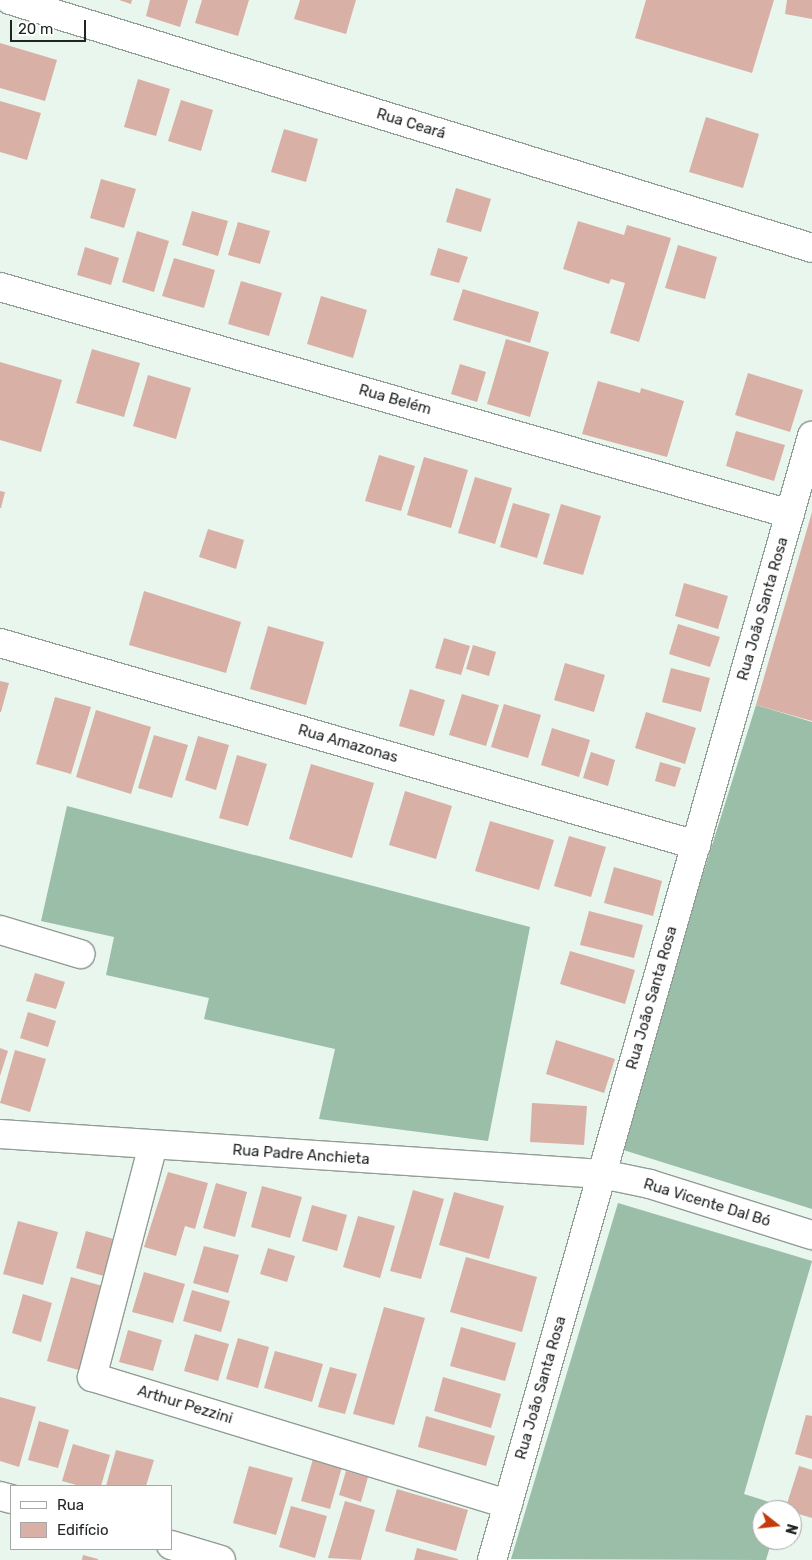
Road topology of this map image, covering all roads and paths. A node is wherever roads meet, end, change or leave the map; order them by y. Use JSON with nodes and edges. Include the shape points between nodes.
{"nodes":[{"id":1,"x":10,"y":0,"type":"edge"},
{"id":2,"x":812,"y":248,"type":"edge"},
{"id":3,"x":0,"y":286,"type":"edge"},
{"id":4,"x":812,"y":436,"type":"edge"},
{"id":5,"x":790,"y":514,"type":"junction"},
{"id":6,"x":0,"y":642,"type":"edge"},
{"id":7,"x":696,"y":845,"type":"junction"},
{"id":8,"x":0,"y":930,"type":"edge"},
{"id":9,"x":80,"y":954,"type":"dead end"},
{"id":10,"x":0,"y":1134,"type":"edge"},
{"id":11,"x":152,"y":1145,"type":"junction"},
{"id":12,"x":602,"y":1174,"type":"junction"},
{"id":13,"x":812,"y":1235,"type":"edge"},
{"id":14,"x":508,"y":1504,"type":"junction"},
{"id":15,"x":172,"y":1545,"type":"edge"},
{"id":16,"x":221,"y":1560,"type":"edge"},
{"id":17,"x":492,"y":1560,"type":"edge"}],
"edges":[{"from":1,"to":2,"type":"street","name":"Rua Ceará"},
{"from":3,"to":5,"type":"street","name":"Rua Belém"},
{"from":4,"to":5,"type":"street","name":"Rua João Santa Rosa"},
{"from":5,"to":7,"type":"street","name":"Rua João Santa Rosa"},
{"from":6,"to":7,"type":"street","name":"Rua Amazonas"},
{"from":7,"to":12,"type":"street","name":"Rua João Santa Rosa"},
{"from":8,"to":9,"type":"street"},
{"from":10,"to":11,"type":"street","name":"Rua Padre Anchieta"},
{"from":11,"to":12,"type":"street","name":"Rua Padre Anchieta"},
{"from":11,"to":14,"type":"street","name":"Arthur Pezzini","via":[[92,1377]]},
{"from":12,"to":13,"type":"street","name":"Rua Vicente Dal Bó","via":[[650,1184]]},
{"from":12,"to":14,"type":"street","name":"Rua João Santa Rosa"},
{"from":14,"to":17,"type":"street","name":"Rua João Santa Rosa"},
{"from":15,"to":16,"type":"street"}]}
